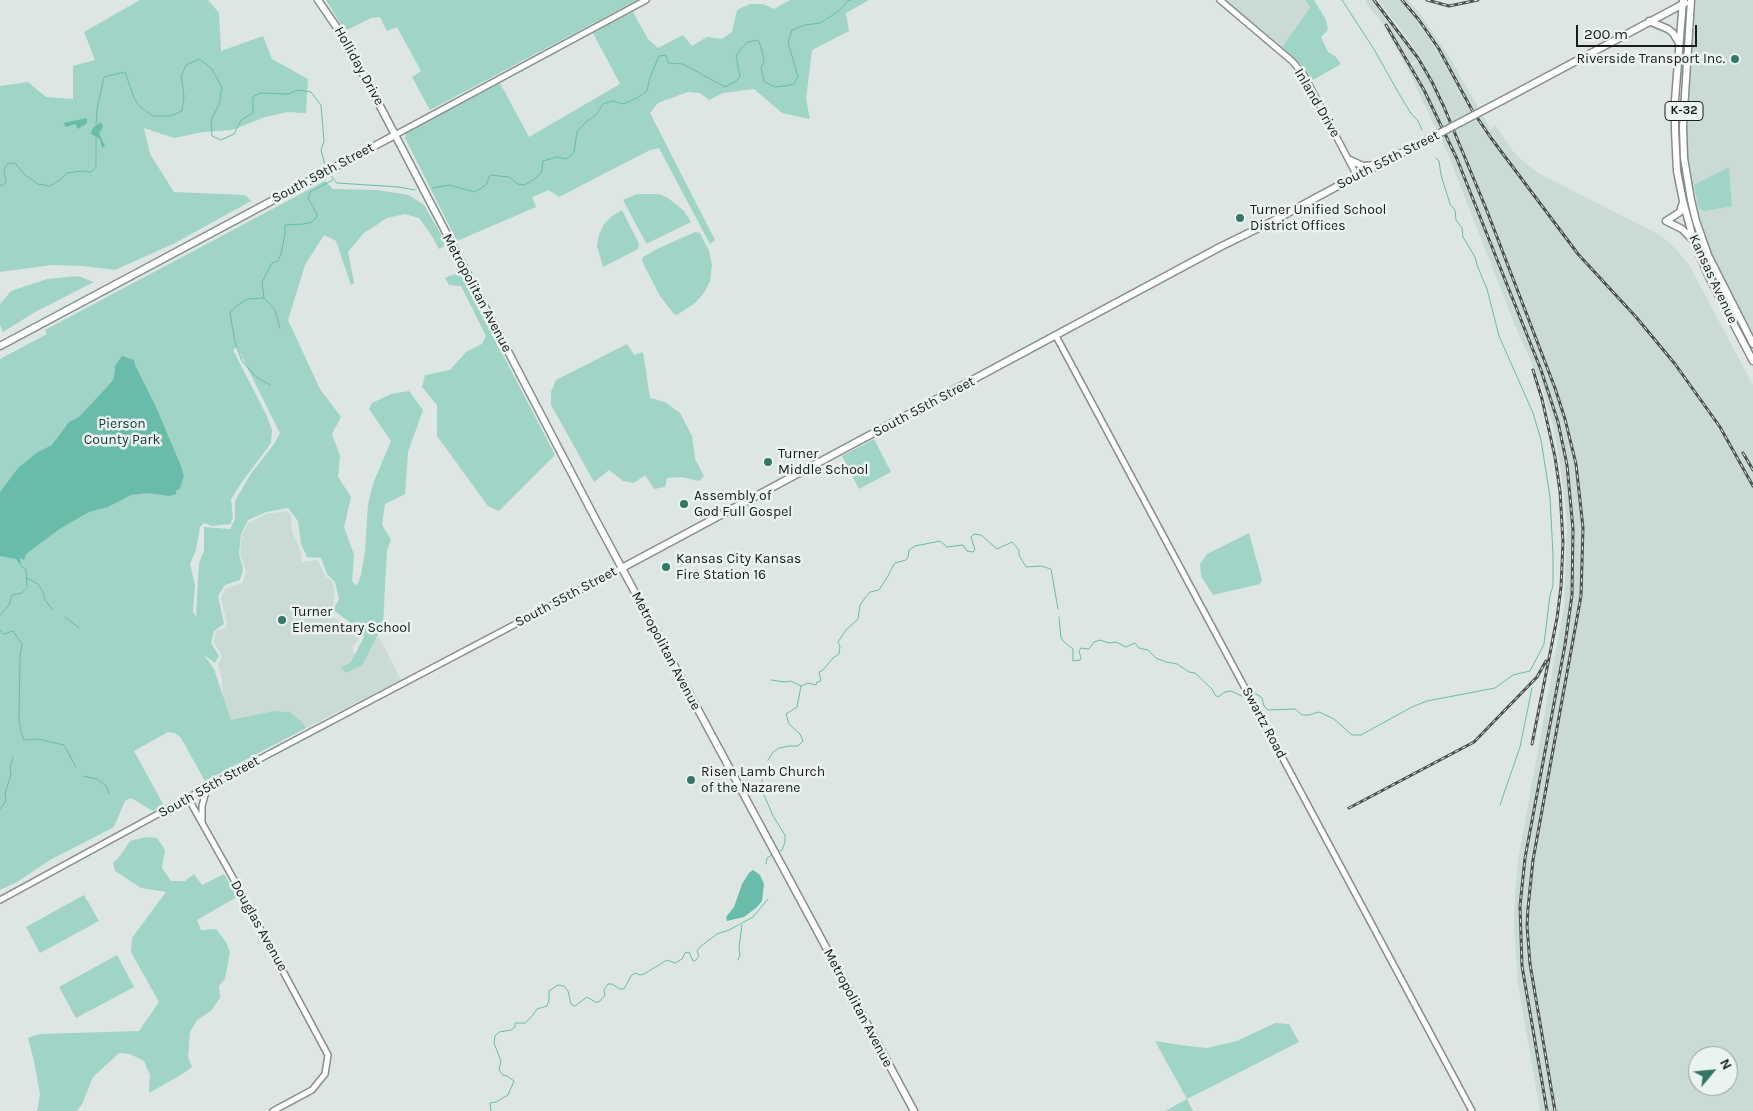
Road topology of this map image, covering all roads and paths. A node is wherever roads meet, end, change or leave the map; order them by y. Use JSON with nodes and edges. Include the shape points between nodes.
{"nodes":[{"id":1,"x":318,"y":0,"type":"edge"},
{"id":2,"x":646,"y":0,"type":"edge"},
{"id":3,"x":1220,"y":0,"type":"edge"},
{"id":4,"x":1691,"y":0,"type":"edge"},
{"id":5,"x":1683,"y":2,"type":"edge"},
{"id":6,"x":1649,"y":22,"type":"junction"},
{"id":7,"x":1680,"y":44,"type":"junction"},
{"id":8,"x":395,"y":135,"type":"junction"},
{"id":9,"x":1350,"y":160,"type":"junction"},
{"id":10,"x":1379,"y":165,"type":"junction"},
{"id":11,"x":1357,"y":176,"type":"junction"},
{"id":12,"x":1683,"y":201,"type":"junction"},
{"id":13,"x":1694,"y":242,"type":"junction"},
{"id":14,"x":1056,"y":336,"type":"junction"},
{"id":15,"x":1753,"y":344,"type":"edge"},
{"id":16,"x":0,"y":346,"type":"edge"},
{"id":17,"x":1753,"y":361,"type":"edge"},
{"id":18,"x":622,"y":568,"type":"junction"},
{"id":19,"x":207,"y":788,"type":"junction"},
{"id":20,"x":188,"y":798,"type":"junction"},
{"id":21,"x":202,"y":822,"type":"junction"},
{"id":22,"x":0,"y":900,"type":"edge"},
{"id":23,"x":273,"y":1111,"type":"edge"},
{"id":24,"x":914,"y":1111,"type":"edge"},
{"id":25,"x":1472,"y":1111,"type":"edge"}],
"edges":[{"from":1,"to":8,"type":"main road","name":"Holliday Drive","via":[[340,32]]},
{"from":2,"to":8,"type":"street","name":"South 59th Street"},
{"from":3,"to":9,"type":"street","name":"Inland Drive","via":[[1304,75]]},
{"from":4,"to":5,"type":"main road","name":"South 55th Street"},
{"from":4,"to":15,"type":"main road","name":"Kansas Avenue","number":"K-32","via":[[1682,128],[1684,158],[1696,221],[1708,255]]},
{"from":5,"to":6,"type":"main road","name":"South 55th Street"},
{"from":5,"to":7,"type":"main road","number":"K-32"},
{"from":6,"to":7,"type":"main road","via":[[1668,29]]},
{"from":6,"to":10,"type":"main road","name":"South 55th Street","bridge":true},
{"from":7,"to":12,"type":"main road","number":"K-32","via":[[1675,130],[1677,171]]},
{"from":8,"to":16,"type":"main road","name":"South 59th Street"},
{"from":8,"to":18,"type":"main road","name":"Metropolitan Avenue"},
{"from":9,"to":10,"type":"main road","via":[[1363,166]]},
{"from":9,"to":11,"type":"street","name":"Inland Drive"},
{"from":10,"to":11,"type":"main road","name":"South 55th Street"},
{"from":11,"to":14,"type":"main road","name":"South 55th Street"},
{"from":12,"to":13,"type":"main road","name":"Kansas Avenue","number":"K-32"},
{"from":12,"to":13,"type":"main road","via":[[1680,212],[1666,221],[1682,229]]},
{"from":13,"to":17,"type":"main road","name":"Kansas Avenue","number":"K-32"},
{"from":14,"to":18,"type":"main road","name":"South 55th Street"},
{"from":14,"to":25,"type":"street","name":"Swartz Road"},
{"from":18,"to":19,"type":"street","name":"South 55th Street"},
{"from":18,"to":24,"type":"main road","name":"Metropolitan Avenue"},
{"from":19,"to":20,"type":"street","name":"South 55th Street"},
{"from":19,"to":21,"type":"street"},
{"from":20,"to":21,"type":"street","name":"Douglas Avenue"},
{"from":20,"to":22,"type":"street","name":"South 55th Street"},
{"from":21,"to":23,"type":"street","name":"Douglas Avenue","via":[[328,1055],[325,1074],[312,1090]]}]}
